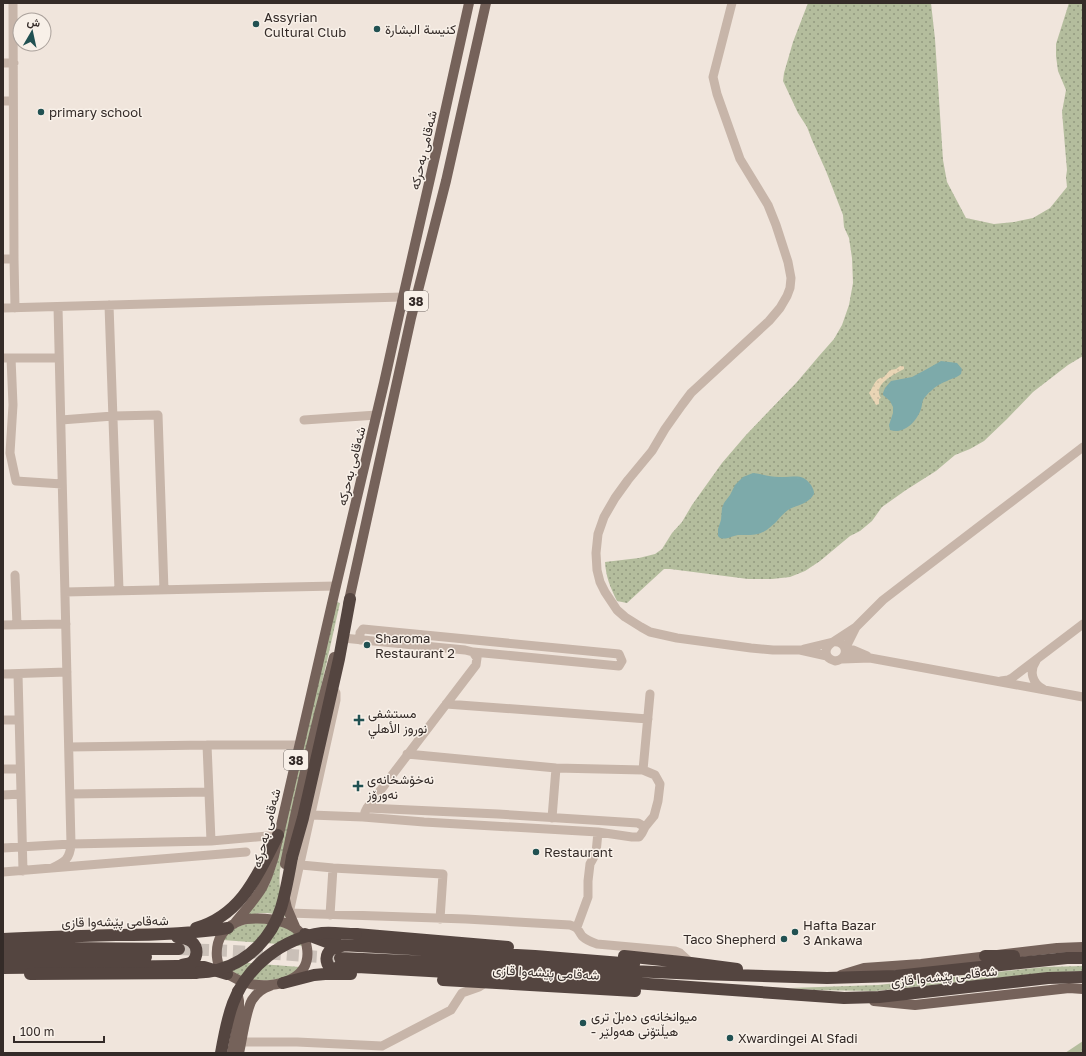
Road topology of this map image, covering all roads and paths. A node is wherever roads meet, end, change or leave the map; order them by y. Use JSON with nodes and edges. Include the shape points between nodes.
{"nodes":[{"id":1,"x":13,"y":3,"type":"edge"},
{"id":2,"x":469,"y":3,"type":"edge"},
{"id":3,"x":486,"y":3,"type":"edge"},
{"id":4,"x":732,"y":3,"type":"edge"},
{"id":5,"x":3,"y":63,"type":"edge"},
{"id":6,"x":14,"y":63,"type":"junction"},
{"id":7,"x":3,"y":101,"type":"edge"},
{"id":8,"x":13,"y":102,"type":"junction"},
{"id":9,"x":3,"y":259,"type":"edge"},
{"id":10,"x":14,"y":259,"type":"junction"},
{"id":11,"x":403,"y":297,"type":"junction"},
{"id":12,"x":109,"y":305,"type":"junction"},
{"id":13,"x":58,"y":307,"type":"junction"},
{"id":14,"x":3,"y":308,"type":"edge"},
{"id":15,"x":15,"y":308,"type":"junction"},
{"id":16,"x":7,"y":358,"type":"edge"},
{"id":17,"x":59,"y":358,"type":"junction"},
{"id":18,"x":13,"y":405,"type":"junction"},
{"id":19,"x":3,"y":406,"type":"edge"},
{"id":20,"x":377,"y":415,"type":"junction"},
{"id":21,"x":113,"y":416,"type":"junction"},
{"id":22,"x":60,"y":420,"type":"junction"},
{"id":23,"x":304,"y":420,"type":"dead end"},
{"id":24,"x":1083,"y":447,"type":"edge"},
{"id":25,"x":6,"y":453,"type":"edge"},
{"id":26,"x":62,"y":484,"type":"junction"},
{"id":27,"x":15,"y":575,"type":"dead end"},
{"id":28,"x":336,"y":586,"type":"junction"},
{"id":29,"x":119,"y":590,"type":"junction"},
{"id":30,"x":164,"y":590,"type":"junction"},
{"id":31,"x":65,"y":592,"type":"junction"},
{"id":32,"x":350,"y":599,"type":"junction"},
{"id":33,"x":66,"y":624,"type":"junction"},
{"id":34,"x":1083,"y":624,"type":"edge"},
{"id":35,"x":3,"y":625,"type":"edge"},
{"id":36,"x":17,"y":625,"type":"junction"},
{"id":37,"x":856,"y":627,"type":"junction"},
{"id":38,"x":344,"y":638,"type":"junction"},
{"id":39,"x":360,"y":640,"type":"junction"},
{"id":40,"x":833,"y":642,"type":"junction"},
{"id":41,"x":800,"y":650,"type":"junction"},
{"id":42,"x":845,"y":650,"type":"junction"},
{"id":43,"x":473,"y":652,"type":"junction"},
{"id":44,"x":827,"y":656,"type":"junction"},
{"id":45,"x":870,"y":658,"type":"junction"},
{"id":46,"x":842,"y":659,"type":"junction"},
{"id":47,"x":1038,"y":659,"type":"junction"},
{"id":48,"x":67,"y":672,"type":"junction"},
{"id":49,"x":3,"y":674,"type":"edge"},
{"id":50,"x":18,"y":674,"type":"junction"},
{"id":51,"x":993,"y":681,"type":"junction"},
{"id":52,"x":333,"y":689,"type":"junction"},
{"id":53,"x":1050,"y":691,"type":"junction"},
{"id":54,"x":650,"y":694,"type":"dead end"},
{"id":55,"x":1083,"y":697,"type":"edge"},
{"id":56,"x":446,"y":704,"type":"junction"},
{"id":57,"x":648,"y":719,"type":"junction"},
{"id":58,"x":3,"y":720,"type":"edge"},
{"id":59,"x":19,"y":720,"type":"junction"},
{"id":60,"x":207,"y":745,"type":"junction"},
{"id":61,"x":299,"y":745,"type":"junction"},
{"id":62,"x":69,"y":747,"type":"junction"},
{"id":63,"x":407,"y":754,"type":"junction"},
{"id":64,"x":556,"y":768,"type":"junction"},
{"id":65,"x":3,"y":769,"type":"edge"},
{"id":66,"x":20,"y":769,"type":"junction"},
{"id":67,"x":643,"y":770,"type":"junction"},
{"id":68,"x":209,"y":792,"type":"junction"},
{"id":69,"x":21,"y":794,"type":"junction"},
{"id":70,"x":70,"y":794,"type":"junction"},
{"id":71,"x":3,"y":795,"type":"edge"},
{"id":72,"x":367,"y":808,"type":"junction"},
{"id":73,"x":312,"y":815,"type":"junction"},
{"id":74,"x":362,"y":817,"type":"junction"},
{"id":75,"x":552,"y":818,"type":"junction"},
{"id":76,"x":645,"y":827,"type":"junction"},
{"id":77,"x":598,"y":832,"type":"junction"},
{"id":78,"x":278,"y":835,"type":"junction"},
{"id":79,"x":210,"y":840,"type":"junction"},
{"id":80,"x":72,"y":844,"type":"junction"},
{"id":81,"x":23,"y":847,"type":"junction"},
{"id":82,"x":3,"y":848,"type":"edge"},
{"id":83,"x":246,"y":852,"type":"dead end"},
{"id":84,"x":296,"y":861,"type":"junction"},
{"id":85,"x":52,"y":868,"type":"junction"},
{"id":86,"x":333,"y":868,"type":"junction"},
{"id":87,"x":23,"y":871,"type":"junction"},
{"id":88,"x":3,"y":872,"type":"edge"},
{"id":89,"x":289,"y":913,"type":"junction"},
{"id":90,"x":330,"y":915,"type":"junction"},
{"id":91,"x":440,"y":918,"type":"junction"},
{"id":92,"x":231,"y":926,"type":"junction"},
{"id":93,"x":577,"y":927,"type":"junction"},
{"id":94,"x":298,"y":931,"type":"junction"},
{"id":95,"x":143,"y":935,"type":"junction"},
{"id":96,"x":159,"y":935,"type":"junction"},
{"id":97,"x":3,"y":940,"type":"edge"},
{"id":98,"x":345,"y":945,"type":"junction"},
{"id":99,"x":1083,"y":947,"type":"edge"},
{"id":100,"x":3,"y":950,"type":"edge"},
{"id":101,"x":985,"y":956,"type":"junction"},
{"id":102,"x":178,"y":957,"type":"junction"},
{"id":103,"x":1067,"y":958,"type":"junction"},
{"id":104,"x":1083,"y":958,"type":"edge"},
{"id":105,"x":3,"y":959,"type":"edge"},
{"id":106,"x":972,"y":962,"type":"junction"},
{"id":107,"x":692,"y":963,"type":"junction"},
{"id":108,"x":343,"y":966,"type":"junction"},
{"id":109,"x":3,"y":968,"type":"edge"},
{"id":110,"x":758,"y":972,"type":"junction"},
{"id":111,"x":227,"y":974,"type":"junction"},
{"id":112,"x":3,"y":976,"type":"edge"},
{"id":113,"x":825,"y":978,"type":"junction"},
{"id":114,"x":485,"y":983,"type":"junction"},
{"id":115,"x":1082,"y":983,"type":"edge"},
{"id":116,"x":279,"y":984,"type":"junction"},
{"id":117,"x":808,"y":995,"type":"junction"},
{"id":118,"x":241,"y":1042,"type":"junction"},
{"id":119,"x":221,"y":1053,"type":"edge"},
{"id":120,"x":232,"y":1053,"type":"edge"},
{"id":121,"x":239,"y":1053,"type":"edge"}],
"edges":[{"from":1,"to":6,"type":"street"},
{"from":2,"to":11,"type":"main road","name":"شەقامی بەحرکە","number":"38"},
{"from":3,"to":32,"type":"main road","name":"شەقامی بەحرکە","number":"38","via":[[446,181],[411,318]]},
{"from":4,"to":41,"type":"street","via":[[713,77],[714,85],[740,159],[768,205],[776,225],[788,262],[790,288],[780,308],[769,321],[691,393],[664,429],[652,451],[615,498],[598,534],[597,570],[600,582],[617,610],[650,632],[751,648]]},
{"from":5,"to":6,"type":"street"},
{"from":6,"to":8,"type":"street"},
{"from":7,"to":8,"type":"street"},
{"from":8,"to":10,"type":"street"},
{"from":9,"to":10,"type":"street"},
{"from":10,"to":15,"type":"street"},
{"from":11,"to":12,"type":"street"},
{"from":11,"to":20,"type":"main road","name":"شەقامی بەحرکە","number":"38"},
{"from":12,"to":13,"type":"street"},
{"from":12,"to":21,"type":"street"},
{"from":13,"to":15,"type":"street"},
{"from":13,"to":17,"type":"street"},
{"from":14,"to":15,"type":"street"},
{"from":16,"to":17,"type":"street"},
{"from":16,"to":18,"type":"street"},
{"from":17,"to":22,"type":"street"},
{"from":18,"to":19,"type":"street"},
{"from":18,"to":25,"type":"street"},
{"from":20,"to":23,"type":"street"},
{"from":20,"to":28,"type":"main road","name":"شەقامی بەحرکە","number":"38"},
{"from":21,"to":22,"type":"street"},
{"from":21,"to":29,"type":"street"},
{"from":21,"to":30,"type":"street","via":[[158,415]]},
{"from":22,"to":26,"type":"street"},
{"from":24,"to":37,"type":"street","via":[[883,600]]},
{"from":25,"to":26,"type":"street","via":[[16,481]]},
{"from":26,"to":31,"type":"street"},
{"from":27,"to":36,"type":"street"},
{"from":28,"to":30,"type":"street"},
{"from":28,"to":61,"type":"main road","name":"شەقامی بەحرکە","number":"38"},
{"from":29,"to":30,"type":"street"},
{"from":29,"to":31,"type":"street"},
{"from":31,"to":33,"type":"street"},
{"from":32,"to":38,"type":"highway"},
{"from":32,"to":89,"type":"main road","name":"شەقامی بەحرکە","number":"38","via":[[325,690],[284,866],[283,888]]},
{"from":33,"to":36,"type":"street"},
{"from":33,"to":48,"type":"street"},
{"from":34,"to":47,"type":"street"},
{"from":35,"to":36,"type":"street"},
{"from":37,"to":40,"type":"street"},
{"from":37,"to":42,"type":"street"},
{"from":38,"to":39,"type":"street"},
{"from":38,"to":52,"type":"highway"},
{"from":39,"to":43,"type":"street"},
{"from":39,"to":43,"type":"street","via":[[363,629],[619,654],[622,661],[620,666]]},
{"from":40,"to":41,"type":"street"},
{"from":40,"to":42,"type":"street","via":[[840,642]]},
{"from":40,"to":44,"type":"street","via":[[826,648]]},
{"from":41,"to":44,"type":"street"},
{"from":42,"to":45,"type":"street","via":[[853,650]]},
{"from":42,"to":46,"type":"street"},
{"from":43,"to":56,"type":"street","via":[[477,658],[476,665]]},
{"from":44,"to":46,"type":"street","via":[[833,661]]},
{"from":45,"to":46,"type":"street"},
{"from":45,"to":51,"type":"street"},
{"from":47,"to":51,"type":"street","via":[[1008,680]]},
{"from":47,"to":53,"type":"street","via":[[1033,666],[1032,677],[1039,687]]},
{"from":48,"to":50,"type":"street"},
{"from":48,"to":62,"type":"street"},
{"from":49,"to":50,"type":"street"},
{"from":50,"to":59,"type":"street"},
{"from":51,"to":53,"type":"street"},
{"from":52,"to":73,"type":"street","via":[[336,700]]},
{"from":52,"to":84,"type":"highway","via":[[304,812]]},
{"from":53,"to":55,"type":"street"},
{"from":54,"to":57,"type":"street"},
{"from":56,"to":57,"type":"street"},
{"from":56,"to":63,"type":"street"},
{"from":57,"to":67,"type":"street"},
{"from":58,"to":59,"type":"street"},
{"from":59,"to":66,"type":"street"},
{"from":60,"to":61,"type":"street"},
{"from":60,"to":62,"type":"street"},
{"from":60,"to":68,"type":"street"},
{"from":61,"to":78,"type":"main road","name":"شەقامی بەحرکە","number":"38"},
{"from":62,"to":70,"type":"street"},
{"from":63,"to":64,"type":"street"},
{"from":63,"to":72,"type":"street"},
{"from":64,"to":67,"type":"street"},
{"from":64,"to":75,"type":"street"},
{"from":65,"to":66,"type":"street"},
{"from":66,"to":69,"type":"street"},
{"from":67,"to":76,"type":"street","via":[[655,775],[660,784],[654,816]]},
{"from":68,"to":70,"type":"street"},
{"from":68,"to":79,"type":"street"},
{"from":69,"to":71,"type":"street"},
{"from":69,"to":81,"type":"street"},
{"from":70,"to":80,"type":"street"},
{"from":72,"to":74,"type":"street"},
{"from":72,"to":75,"type":"street"},
{"from":73,"to":74,"type":"street"},
{"from":73,"to":84,"type":"street"},
{"from":74,"to":77,"type":"street"},
{"from":75,"to":76,"type":"street","via":[[638,823]]},
{"from":76,"to":77,"type":"street","via":[[638,837]]},
{"from":77,"to":93,"type":"street","via":[[596,853],[590,864],[588,897]]},
{"from":78,"to":79,"type":"street"},
{"from":78,"to":92,"type":"main road","name":"شەقامی بەحرکە","number":"38","via":[[265,882]]},
{"from":78,"to":95,"type":"highway","via":[[253,883],[229,911],[213,921],[191,929]]},
{"from":79,"to":80,"type":"street"},
{"from":80,"to":81,"type":"street"},
{"from":80,"to":85,"type":"street","via":[[67,859]]},
{"from":81,"to":82,"type":"street"},
{"from":81,"to":87,"type":"street"},
{"from":83,"to":85,"type":"street"},
{"from":84,"to":86,"type":"street"},
{"from":84,"to":89,"type":"street"},
{"from":84,"to":112,"type":"highway","bridge":true,"via":[[272,928],[256,948],[232,965],[215,971],[191,973]]},
{"from":85,"to":87,"type":"street"},
{"from":86,"to":90,"type":"street"},
{"from":86,"to":91,"type":"street","via":[[443,874]]},
{"from":87,"to":88,"type":"street"},
{"from":89,"to":90,"type":"street"},
{"from":89,"to":94,"type":"main road","name":"شەقامی بەحرکە","number":"38"},
{"from":90,"to":91,"type":"street"},
{"from":91,"to":93,"type":"street"},
{"from":92,"to":94,"type":"main road","name":"شەقامی پێشەوا قازی","via":[[247,919],[276,920]]},
{"from":92,"to":96,"type":"highway","name":"شەقامی پێشەوا قازی","via":[[194,933]]},
{"from":92,"to":111,"type":"main road","number":"38","via":[[220,937],[217,953],[220,966]]},
{"from":93,"to":107,"type":"street","via":[[583,936],[597,944],[675,951]]},
{"from":94,"to":98,"type":"highway","name":"شەقامی پێشەوا قازی","via":[[329,943]]},
{"from":94,"to":116,"type":"main road","name":"شەقامی پێشەوا قازی","number":"38","via":[[307,946],[306,964],[296,977]]},
{"from":95,"to":96,"type":"highway","name":"شەقامی پێشەوا قازی"},
{"from":95,"to":97,"type":"highway","name":"شەقامی پێشەوا قازی"},
{"from":96,"to":102,"type":"highway","via":[[188,939],[194,944],[197,952],[191,963]]},
{"from":98,"to":108,"type":"highway","via":[[336,946],[327,955],[329,967],[334,971]]},
{"from":98,"to":110,"type":"highway","name":"شەقامی پێشەوا قازی"},
{"from":99,"to":101,"type":"main road"},
{"from":100,"to":102,"type":"highway","name":"شەقامی پێشەوا قازی","via":[[61,948]]},
{"from":101,"to":103,"type":"highway"},
{"from":101,"to":106,"type":"main road"},
{"from":102,"to":105,"type":"highway","name":"شەقامی پێشەوا قازی"},
{"from":102,"to":109,"type":"highway","name":"شەقامی پێشەوا قازی"},
{"from":102,"to":111,"type":"highway","name":"شەقامی پێشەوا قازی"},
{"from":103,"to":104,"type":"highway","name":"شەقامی پێشەوا قازی"},
{"from":103,"to":106,"type":"highway","name":"شەقامی پێشەوا قازی"},
{"from":106,"to":113,"type":"highway","name":"شەقامی پێشەوا قازی","via":[[896,976]]},
{"from":107,"to":110,"type":"highway"},
{"from":107,"to":119,"type":"highway","bridge":true,"via":[[356,934],[328,933],[307,936],[283,946],[264,960],[247,978],[235,997],[226,1023]]},
{"from":108,"to":113,"type":"highway","name":"شەقامی پێشەوا قازی"},
{"from":108,"to":114,"type":"highway","name":"شەقامی پێشەوا قازی"},
{"from":108,"to":116,"type":"highway","name":"شەقامی پێشەوا قازی","via":[[331,974],[314,975]]},
{"from":108,"to":117,"type":"highway","name":"شەقامی پێشەوا قازی"},
{"from":110,"to":113,"type":"highway","name":"شەقامی پێشەوا قازی"},
{"from":111,"to":116,"type":"main road","name":"شەقامی پێشەوا قازی","number":"38","via":[[249,984]]},
{"from":111,"to":120,"type":"main road","via":[[235,986],[239,1001]]},
{"from":114,"to":117,"type":"highway","name":"شەقامی پێشەوا قازی","via":[[690,994]]},
{"from":114,"to":118,"type":"street","via":[[462,993],[450,1010],[382,1046]]},
{"from":115,"to":117,"type":"highway","name":"شەقامی پێشەوا قازی","via":[[1048,978],[879,997]]},
{"from":116,"to":118,"type":"main road","via":[[266,987],[252,1000]]},
{"from":118,"to":121,"type":"main road"}]}
